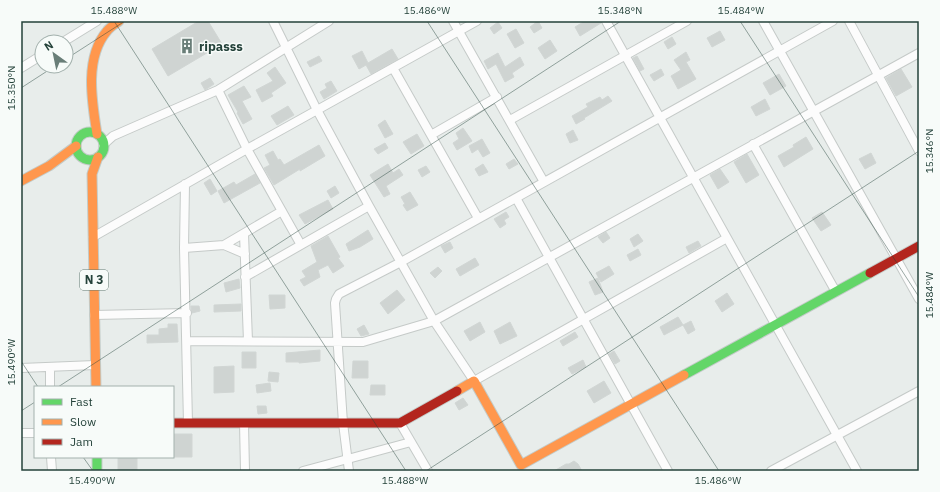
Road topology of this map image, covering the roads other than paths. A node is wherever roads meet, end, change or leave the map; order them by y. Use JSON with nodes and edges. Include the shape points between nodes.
{"nodes":[{"id":1,"x":97,"y":21,"type":"edge"},
{"id":2,"x":118,"y":21,"type":"edge"},
{"id":3,"x":273,"y":21,"type":"edge"},
{"id":4,"x":329,"y":21,"type":"edge"},
{"id":5,"x":453,"y":21,"type":"edge"},
{"id":6,"x":477,"y":21,"type":"edge"},
{"id":7,"x":606,"y":21,"type":"edge"},
{"id":8,"x":687,"y":21,"type":"edge"},
{"id":9,"x":763,"y":21,"type":"edge"},
{"id":10,"x":833,"y":21,"type":"edge"},
{"id":11,"x":849,"y":21,"type":"edge"},
{"id":12,"x":459,"y":31,"type":"junction"},
{"id":13,"x":74,"y":35,"type":"edge"},
{"id":14,"x":287,"y":47,"type":"junction"},
{"id":15,"x":780,"y":51,"type":"junction"},
{"id":16,"x":919,"y":53,"type":"edge"},
{"id":17,"x":626,"y":56,"type":"junction"},
{"id":18,"x":34,"y":60,"type":"edge"},
{"id":19,"x":21,"y":68,"type":"edge"},
{"id":20,"x":394,"y":68,"type":"junction"},
{"id":21,"x":878,"y":75,"type":"junction"},
{"id":22,"x":218,"y":90,"type":"junction"},
{"id":23,"x":497,"y":98,"type":"junction"},
{"id":24,"x":317,"y":110,"type":"junction"},
{"id":25,"x":814,"y":111,"type":"junction"},
{"id":26,"x":93,"y":114,"type":"junction"},
{"id":27,"x":660,"y":118,"type":"junction"},
{"id":28,"x":510,"y":120,"type":"junction"},
{"id":29,"x":82,"y":135,"type":"junction"},
{"id":30,"x":432,"y":135,"type":"junction"},
{"id":31,"x":100,"y":139,"type":"junction"},
{"id":32,"x":753,"y":144,"type":"junction"},
{"id":33,"x":76,"y":146,"type":"junction"},
{"id":34,"x":247,"y":149,"type":"junction"},
{"id":35,"x":919,"y":150,"type":"edge"},
{"id":36,"x":98,"y":157,"type":"junction"},
{"id":37,"x":84,"y":159,"type":"junction"},
{"id":38,"x":49,"y":166,"type":"junction"},
{"id":39,"x":92,"y":174,"type":"junction"},
{"id":40,"x":694,"y":178,"type":"junction"},
{"id":41,"x":21,"y":181,"type":"edge"},
{"id":42,"x":544,"y":182,"type":"junction"},
{"id":43,"x":185,"y":184,"type":"junction"},
{"id":44,"x":516,"y":198,"type":"junction"},
{"id":45,"x":369,"y":206,"type":"junction"},
{"id":46,"x":282,"y":211,"type":"junction"},
{"id":47,"x":478,"y":218,"type":"junction"},
{"id":48,"x":244,"y":234,"type":"junction"},
{"id":49,"x":94,"y":237,"type":"junction"},
{"id":50,"x":727,"y":238,"type":"junction"},
{"id":51,"x":224,"y":245,"type":"junction"},
{"id":52,"x":301,"y":245,"type":"junction"},
{"id":53,"x":919,"y":246,"type":"edge"},
{"id":54,"x":184,"y":248,"type":"junction"},
{"id":55,"x":245,"y":254,"type":"junction"},
{"id":56,"x":549,"y":257,"type":"junction"},
{"id":57,"x":896,"y":258,"type":"junction"},
{"id":58,"x":401,"y":262,"type":"junction"},
{"id":59,"x":246,"y":277,"type":"junction"},
{"id":60,"x":836,"y":292,"type":"junction"},
{"id":61,"x":919,"y":299,"type":"edge"},
{"id":62,"x":186,"y":313,"type":"junction"},
{"id":63,"x":94,"y":315,"type":"junction"},
{"id":64,"x":584,"y":319,"type":"junction"},
{"id":65,"x":434,"y":321,"type":"junction"},
{"id":66,"x":775,"y":325,"type":"junction"},
{"id":67,"x":187,"y":341,"type":"junction"},
{"id":68,"x":248,"y":342,"type":"junction"},
{"id":69,"x":338,"y":342,"type":"junction"},
{"id":70,"x":96,"y":365,"type":"junction"},
{"id":71,"x":50,"y":367,"type":"junction"},
{"id":72,"x":21,"y":368,"type":"edge"},
{"id":73,"x":474,"y":381,"type":"junction"},
{"id":74,"x":50,"y":386,"type":"edge"},
{"id":75,"x":96,"y":386,"type":"edge"},
{"id":76,"x":919,"y":391,"type":"edge"},
{"id":77,"x":631,"y":404,"type":"junction"},
{"id":78,"x":174,"y":423,"type":"edge"},
{"id":79,"x":188,"y":423,"type":"junction"},
{"id":80,"x":244,"y":423,"type":"junction"},
{"id":81,"x":343,"y":423,"type":"junction"},
{"id":82,"x":400,"y":423,"type":"junction"},
{"id":83,"x":21,"y":433,"type":"edge"},
{"id":84,"x":34,"y":433,"type":"edge"},
{"id":85,"x":837,"y":435,"type":"junction"},
{"id":86,"x":411,"y":442,"type":"junction"},
{"id":87,"x":51,"y":458,"type":"edge"},
{"id":88,"x":97,"y":458,"type":"edge"},
{"id":89,"x":348,"y":459,"type":"junction"},
{"id":90,"x":522,"y":468,"type":"edge"},
{"id":91,"x":52,"y":471,"type":"edge"},
{"id":92,"x":97,"y":471,"type":"edge"},
{"id":93,"x":245,"y":471,"type":"edge"},
{"id":94,"x":303,"y":471,"type":"edge"},
{"id":95,"x":349,"y":471,"type":"edge"},
{"id":96,"x":428,"y":471,"type":"edge"},
{"id":97,"x":668,"y":471,"type":"edge"},
{"id":98,"x":771,"y":471,"type":"edge"},
{"id":99,"x":857,"y":471,"type":"edge"}],
"edges":[{"from":1,"to":13,"type":"street"},
{"from":2,"to":26,"type":"street","via":[[105,34],[95,58],[92,73]]},
{"from":3,"to":14,"type":"street"},
{"from":4,"to":14,"type":"street"},
{"from":5,"to":12,"type":"street"},
{"from":6,"to":12,"type":"street"},
{"from":7,"to":17,"type":"street"},
{"from":8,"to":17,"type":"street"},
{"from":9,"to":15,"type":"street"},
{"from":10,"to":15,"type":"street"},
{"from":11,"to":21,"type":"street"},
{"from":12,"to":20,"type":"street"},
{"from":12,"to":23,"type":"street"},
{"from":14,"to":22,"type":"street"},
{"from":14,"to":24,"type":"street"},
{"from":15,"to":25,"type":"street"},
{"from":15,"to":27,"type":"street"},
{"from":16,"to":21,"type":"street"},
{"from":17,"to":27,"type":"street"},
{"from":17,"to":28,"type":"street"},
{"from":18,"to":19,"type":"street"},
{"from":20,"to":24,"type":"street"},
{"from":20,"to":30,"type":"street"},
{"from":21,"to":25,"type":"street"},
{"from":21,"to":35,"type":"street"},
{"from":22,"to":31,"type":"street","via":[[113,136]]},
{"from":22,"to":34,"type":"street"},
{"from":23,"to":28,"type":"street"},
{"from":23,"to":30,"type":"street"},
{"from":24,"to":34,"type":"street"},
{"from":24,"to":45,"type":"street"},
{"from":25,"to":32,"type":"street"},
{"from":25,"to":57,"type":"street"},
{"from":26,"to":29,"type":"street"},
{"from":26,"to":31,"type":"street"},
{"from":27,"to":40,"type":"street"},
{"from":27,"to":42,"type":"street"},
{"from":28,"to":42,"type":"street"},
{"from":29,"to":31,"type":"street","via":[[89,132]]},
{"from":29,"to":33,"type":"street"},
{"from":30,"to":47,"type":"street"},
{"from":31,"to":36,"type":"street","via":[[103,151]]},
{"from":32,"to":40,"type":"street"},
{"from":32,"to":60,"type":"street"},
{"from":33,"to":37,"type":"street","via":[[77,152]]},
{"from":33,"to":38,"type":"street"},
{"from":34,"to":43,"type":"street"},
{"from":34,"to":46,"type":"street"},
{"from":36,"to":37,"type":"street"},
{"from":36,"to":39,"type":"street","number":"N 3"},
{"from":37,"to":38,"type":"street"},
{"from":37,"to":39,"type":"street","number":"N 3"},
{"from":38,"to":41,"type":"street"},
{"from":39,"to":49,"type":"street","number":"N 3"},
{"from":40,"to":50,"type":"street"},
{"from":40,"to":56,"type":"street"},
{"from":42,"to":44,"type":"street"},
{"from":43,"to":49,"type":"street"},
{"from":43,"to":54,"type":"street"},
{"from":44,"to":47,"type":"street"},
{"from":44,"to":56,"type":"street"},
{"from":45,"to":52,"type":"street"},
{"from":45,"to":58,"type":"street"},
{"from":46,"to":48,"type":"street"},
{"from":46,"to":52,"type":"street"},
{"from":47,"to":58,"type":"street"},
{"from":48,"to":51,"type":"street"},
{"from":48,"to":55,"type":"street"},
{"from":49,"to":63,"type":"street","number":"N 3"},
{"from":50,"to":64,"type":"street"},
{"from":50,"to":66,"type":"street"},
{"from":51,"to":54,"type":"street"},
{"from":51,"to":55,"type":"street"},
{"from":52,"to":59,"type":"street"},
{"from":53,"to":57,"type":"street"},
{"from":54,"to":62,"type":"street"},
{"from":55,"to":59,"type":"street"},
{"from":56,"to":64,"type":"street"},
{"from":56,"to":65,"type":"street"},
{"from":57,"to":60,"type":"street"},
{"from":57,"to":61,"type":"street"},
{"from":58,"to":65,"type":"street"},
{"from":58,"to":69,"type":"street","via":[[339,294],[335,304]]},
{"from":59,"to":68,"type":"street"},
{"from":60,"to":66,"type":"street"},
{"from":62,"to":63,"type":"street"},
{"from":62,"to":67,"type":"street"},
{"from":63,"to":70,"type":"street","number":"N 3"},
{"from":64,"to":73,"type":"street"},
{"from":64,"to":77,"type":"street"},
{"from":65,"to":69,"type":"street","via":[[363,342]]},
{"from":65,"to":73,"type":"street"},
{"from":66,"to":77,"type":"street"},
{"from":66,"to":85,"type":"street"},
{"from":67,"to":68,"type":"street"},
{"from":67,"to":79,"type":"street"},
{"from":68,"to":69,"type":"street"},
{"from":69,"to":81,"type":"street"},
{"from":70,"to":71,"type":"street"},
{"from":70,"to":75,"type":"street","number":"N 3"},
{"from":71,"to":72,"type":"street"},
{"from":71,"to":74,"type":"street"},
{"from":73,"to":82,"type":"street"},
{"from":73,"to":90,"type":"street"},
{"from":76,"to":85,"type":"street"},
{"from":77,"to":90,"type":"street"},
{"from":77,"to":97,"type":"street"},
{"from":78,"to":79,"type":"street"},
{"from":79,"to":80,"type":"street"},
{"from":80,"to":81,"type":"street"},
{"from":80,"to":93,"type":"street"},
{"from":81,"to":82,"type":"street"},
{"from":81,"to":89,"type":"street"},
{"from":82,"to":86,"type":"street"},
{"from":83,"to":84,"type":"street"},
{"from":85,"to":98,"type":"street"},
{"from":85,"to":99,"type":"street"},
{"from":86,"to":89,"type":"street"},
{"from":86,"to":96,"type":"street"},
{"from":87,"to":91,"type":"street"},
{"from":88,"to":92,"type":"street"},
{"from":89,"to":94,"type":"street"},
{"from":89,"to":95,"type":"street"}]}
